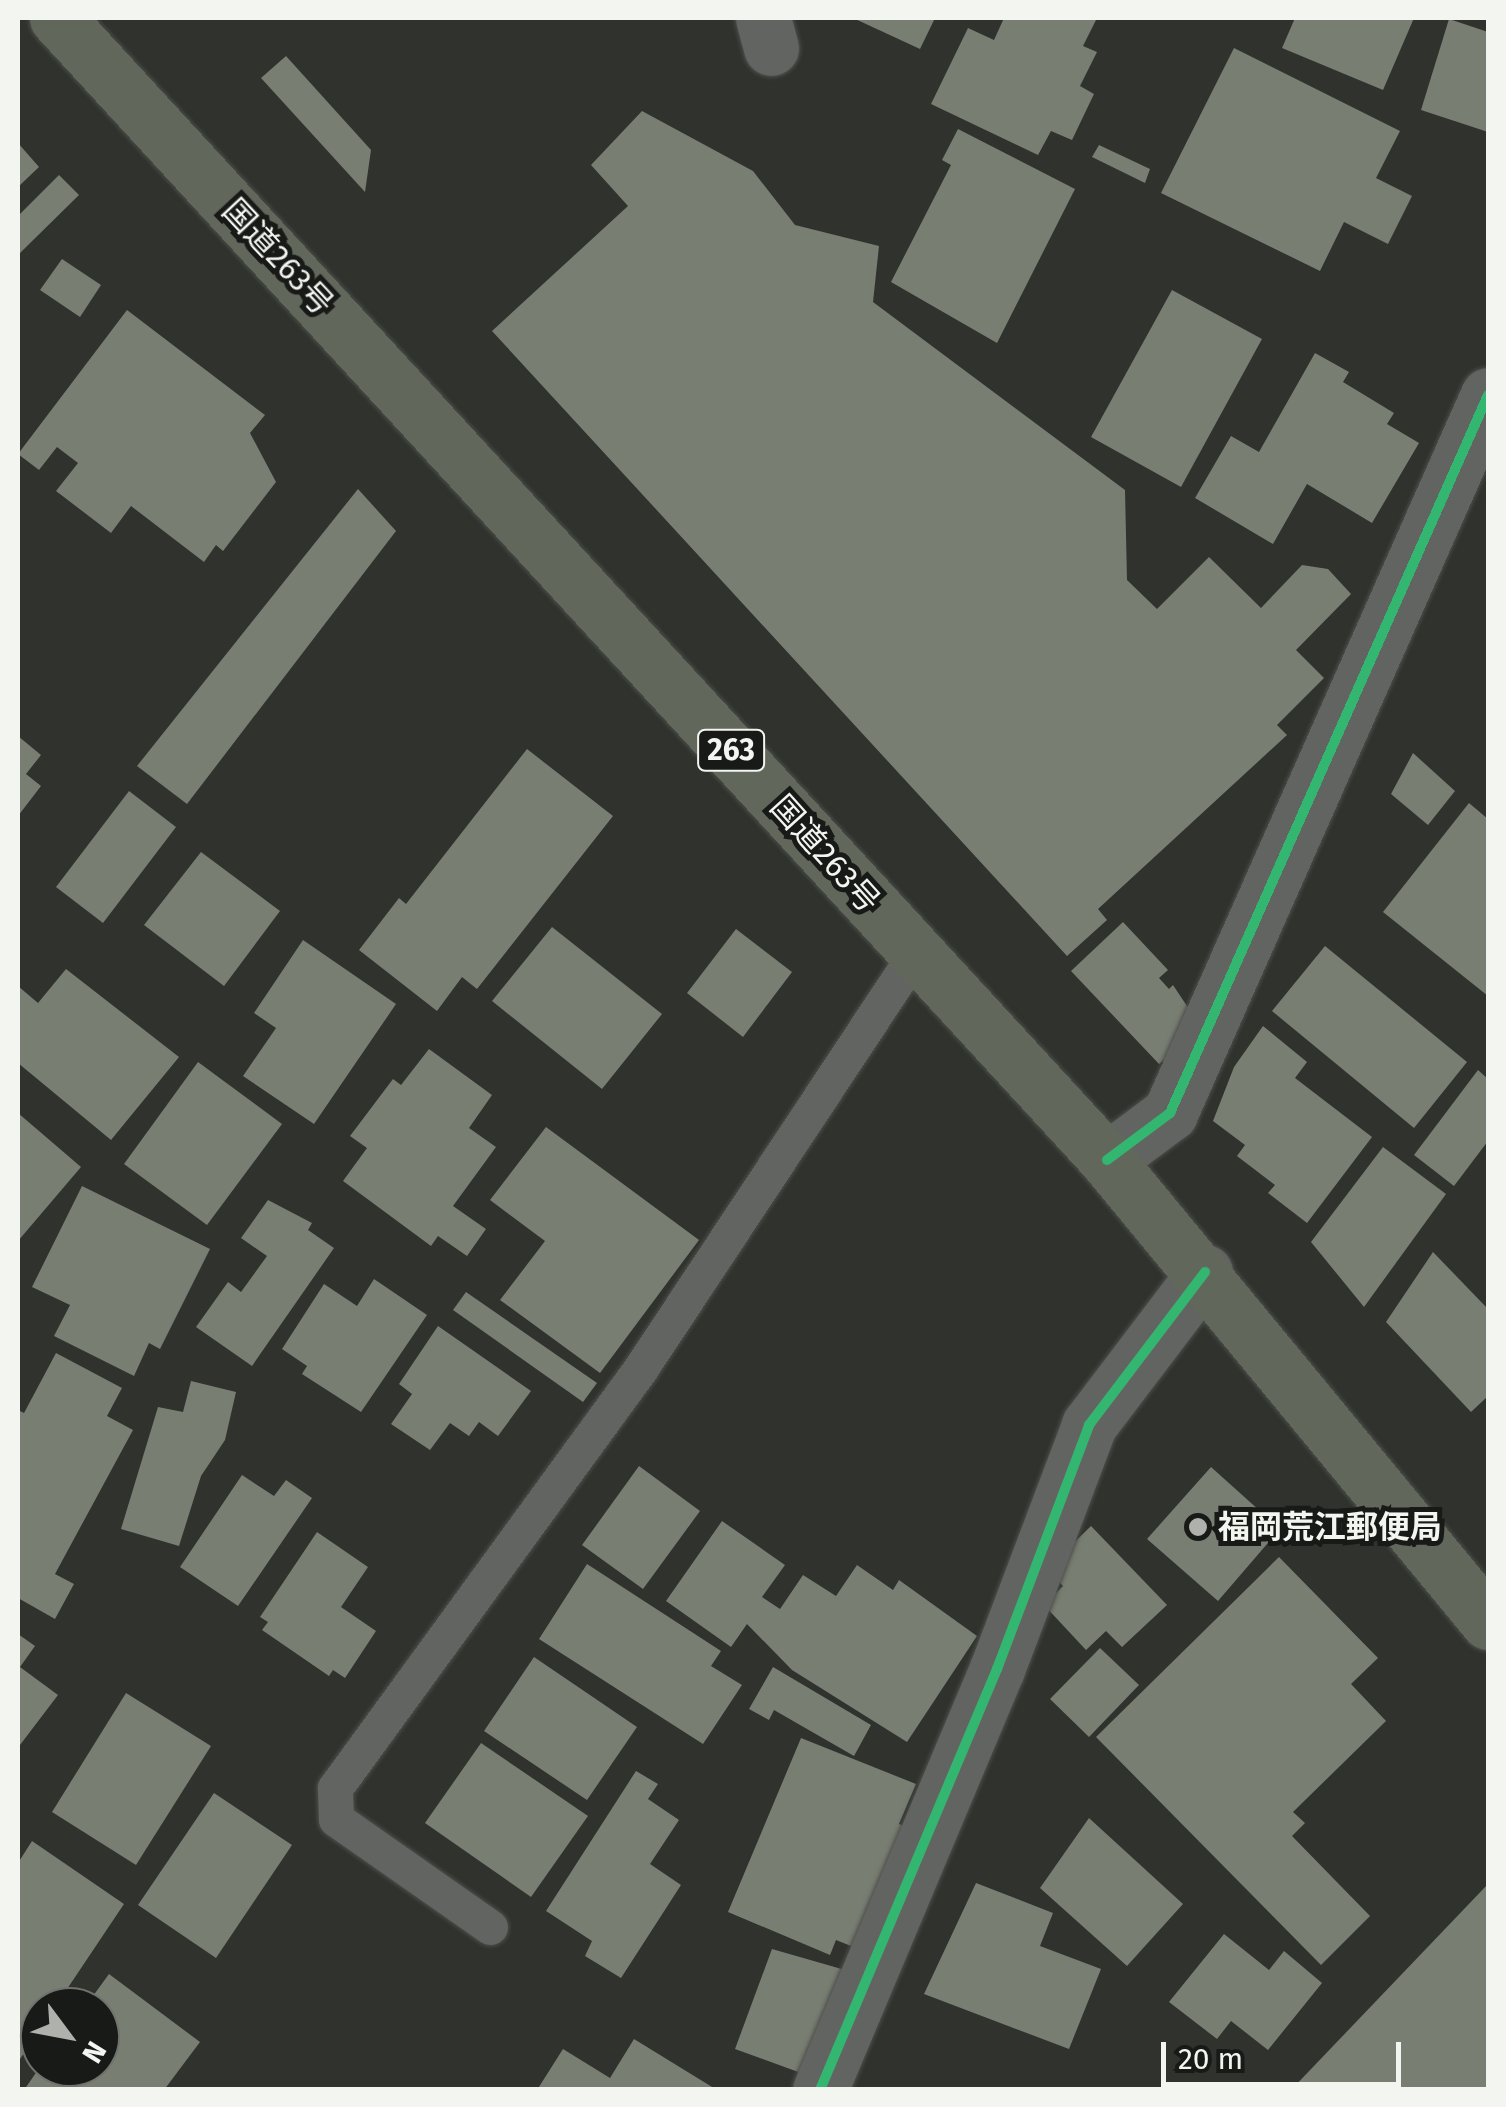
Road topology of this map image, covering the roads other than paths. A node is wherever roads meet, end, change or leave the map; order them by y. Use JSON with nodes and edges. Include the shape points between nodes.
{"nodes":[{"id":1,"x":61,"y":19,"type":"edge"},
{"id":2,"x":1488,"y":395,"type":"edge"},
{"id":3,"x":916,"y":953,"type":"junction"},
{"id":4,"x":1107,"y":1160,"type":"junction"},
{"id":5,"x":1205,"y":1272,"type":"junction"},
{"id":6,"x":1488,"y":1622,"type":"edge"},
{"id":7,"x":490,"y":1927,"type":"dead end"},
{"id":8,"x":820,"y":2090,"type":"edge"}],
"edges":[{"from":1,"to":3,"type":"highway","name":"国道263号","number":"263"},
{"from":2,"to":4,"type":"street","via":[[1170,1112]]},
{"from":3,"to":4,"type":"highway","name":"国道263号","number":"263"},
{"from":3,"to":7,"type":"lane","via":[[641,1368],[334,1788],[336,1819]]},
{"from":4,"to":5,"type":"highway","name":"国道263号","number":"263"},
{"from":5,"to":6,"type":"highway","name":"国道263号","number":"263"},
{"from":5,"to":8,"type":"street","via":[[1089,1425],[997,1669]]}]}
